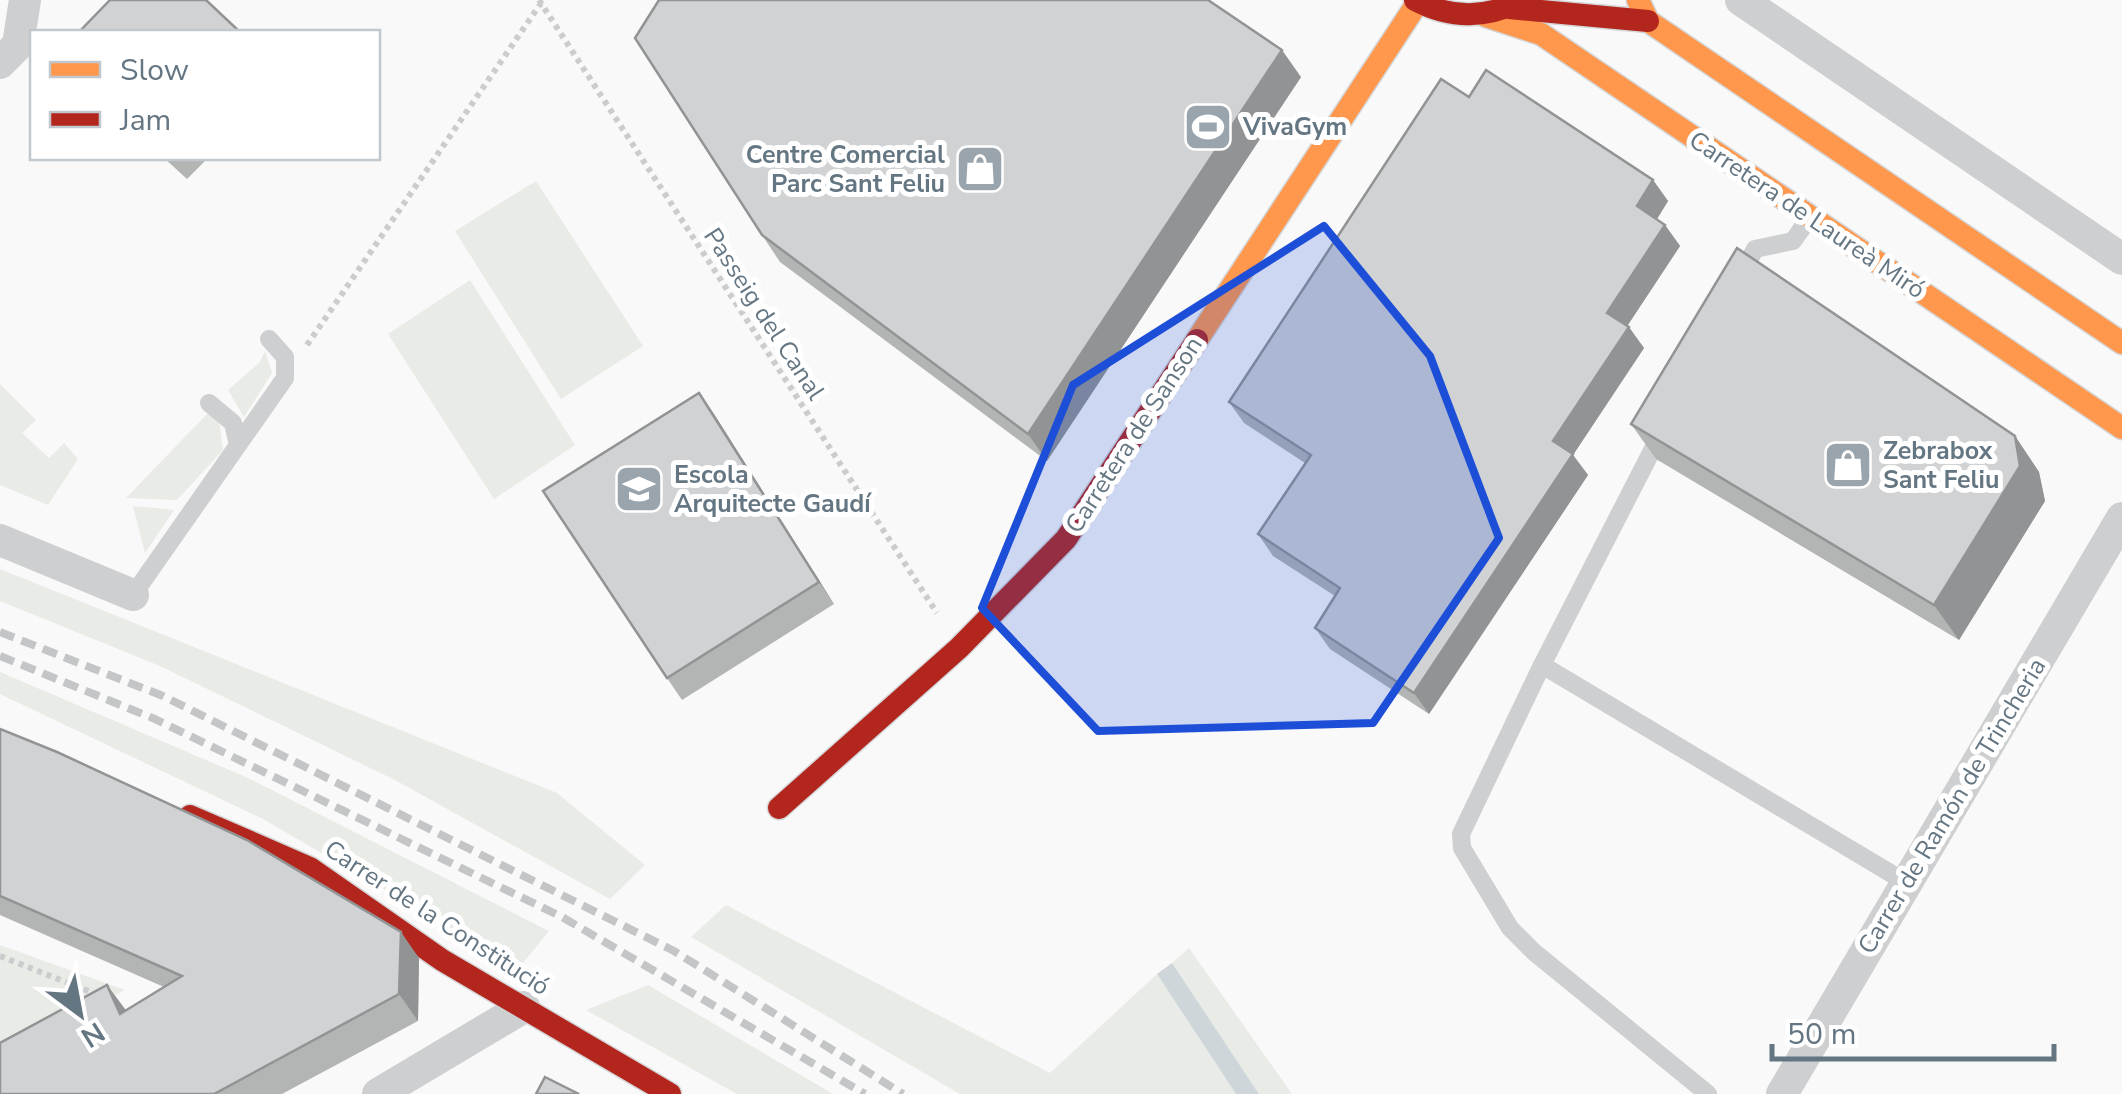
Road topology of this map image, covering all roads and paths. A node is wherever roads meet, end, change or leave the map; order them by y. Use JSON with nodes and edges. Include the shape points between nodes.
{"nodes":[{"id":1,"x":25,"y":0,"type":"edge"},
{"id":2,"x":1741,"y":0,"type":"edge"},
{"id":3,"x":1416,"y":1,"type":"edge"},
{"id":4,"x":540,"y":2,"type":"edge"},
{"id":5,"x":1516,"y":4,"type":"edge"},
{"id":6,"x":1643,"y":10,"type":"edge"},
{"id":7,"x":1486,"y":16,"type":"junction"},
{"id":8,"x":0,"y":63,"type":"edge"},
{"id":9,"x":1810,"y":216,"type":"junction"},
{"id":10,"x":2122,"y":259,"type":"edge"},
{"id":11,"x":1728,"y":301,"type":"edge"},
{"id":12,"x":269,"y":339,"type":"dead end"},
{"id":13,"x":2122,"y":343,"type":"edge"},
{"id":14,"x":285,"y":378,"type":"junction"},
{"id":15,"x":209,"y":403,"type":"dead end"},
{"id":16,"x":1666,"y":422,"type":"edge"},
{"id":17,"x":2122,"y":428,"type":"edge"},
{"id":18,"x":238,"y":446,"type":"junction"},
{"id":19,"x":2122,"y":518,"type":"edge"},
{"id":20,"x":0,"y":540,"type":"edge"},
{"id":21,"x":133,"y":595,"type":"joint"},
{"id":22,"x":959,"y":648,"type":"junction"},
{"id":23,"x":1542,"y":665,"type":"junction"},
{"id":24,"x":161,"y":803,"type":"edge"},
{"id":25,"x":779,"y":808,"type":"dead end"},
{"id":26,"x":1907,"y":882,"type":"junction"},
{"id":27,"x":0,"y":956,"type":"edge"},
{"id":28,"x":101,"y":996,"type":"edge"},
{"id":29,"x":524,"y":1008,"type":"junction"},
{"id":30,"x":378,"y":1094,"type":"edge"},
{"id":31,"x":670,"y":1094,"type":"edge"},
{"id":32,"x":1708,"y":1094,"type":"edge"},
{"id":33,"x":1782,"y":1094,"type":"edge"}],
"edges":[{"from":1,"to":8,"type":"street","via":[[18,46]]},
{"from":2,"to":10,"type":"street"},
{"from":3,"to":7,"type":"street","name":"Carretera de Laureà Miró","via":[[1463,17]]},
{"from":3,"to":22,"type":"street","name":"Carretera de Sanson","via":[[1066,539]]},
{"from":4,"to":14,"type":"path"},
{"from":4,"to":22,"type":"path","name":"Passeig del Canal"},
{"from":5,"to":6,"type":"street","via":[[1606,18]]},
{"from":5,"to":7,"type":"street"},
{"from":6,"to":13,"type":"street"},
{"from":7,"to":9,"type":"street","name":"Carretera de Laureà Miró","via":[[1541,34]]},
{"from":9,"to":11,"type":"lane","via":[[1794,240],[1754,248]]},
{"from":9,"to":17,"type":"street","name":"Carretera de Laureà Miró"},
{"from":12,"to":14,"type":"lane","via":[[285,358]]},
{"from":14,"to":18,"type":"lane"},
{"from":15,"to":18,"type":"lane","via":[[232,423]]},
{"from":16,"to":23,"type":"lane"},
{"from":18,"to":21,"type":"lane"},
{"from":19,"to":26,"type":"street","name":"Carrer de Ramón de Trincheria"},
{"from":20,"to":21,"type":"street"},
{"from":22,"to":25,"type":"street","name":"Carretera de Sanson"},
{"from":23,"to":26,"type":"lane"},
{"from":23,"to":32,"type":"lane","via":[[1461,834],[1462,848],[1510,928]]},
{"from":24,"to":29,"type":"street","name":"Carrer de la Constitució","via":[[310,868]]},
{"from":26,"to":33,"type":"street","name":"Carrer de Ramón de Trincheria"},
{"from":27,"to":28,"type":"path"},
{"from":29,"to":30,"type":"street"},
{"from":29,"to":31,"type":"street","name":"Carrer de la Constitució"}]}
